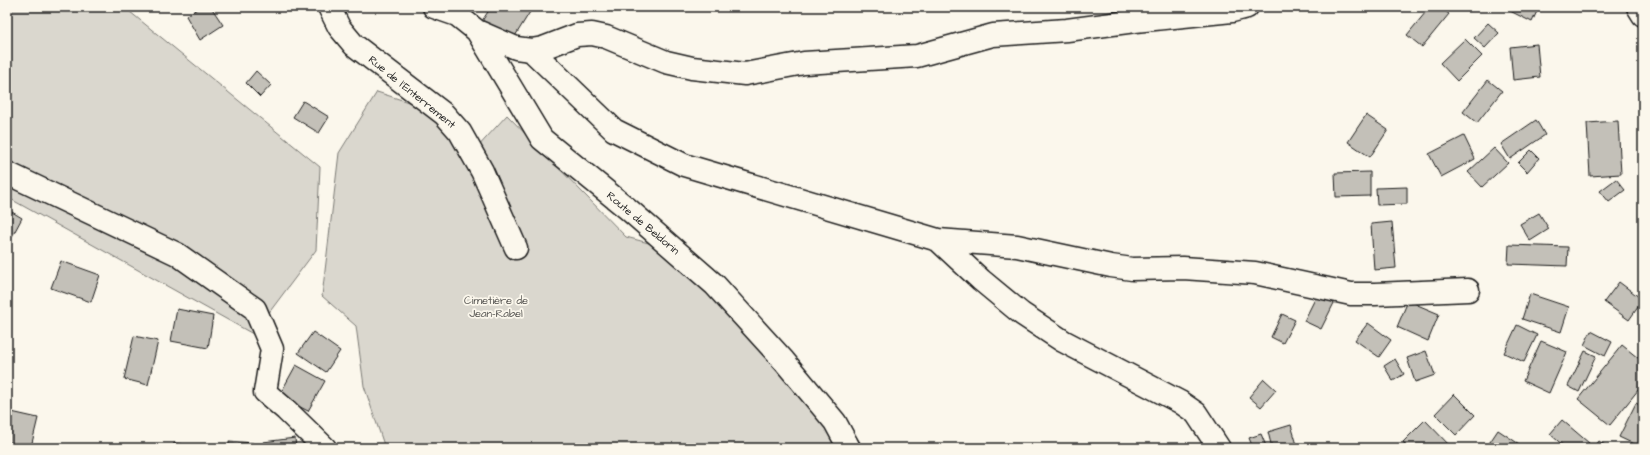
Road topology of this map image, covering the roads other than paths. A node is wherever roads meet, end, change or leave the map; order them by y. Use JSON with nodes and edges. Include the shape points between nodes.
{"nodes":[{"id":1,"x":329,"y":7,"type":"edge"},
{"id":2,"x":434,"y":7,"type":"edge"},
{"id":3,"x":1247,"y":7,"type":"edge"},
{"id":4,"x":1638,"y":7,"type":"edge"},
{"id":5,"x":1643,"y":15,"type":"edge"},
{"id":6,"x":477,"y":32,"type":"junction"},
{"id":7,"x":531,"y":50,"type":"junction"},
{"id":8,"x":7,"y":173,"type":"edge"},
{"id":9,"x":938,"y":240,"type":"junction"},
{"id":10,"x":516,"y":248,"type":"dead end"},
{"id":11,"x":1468,"y":290,"type":"dead end"},
{"id":12,"x":325,"y":448,"type":"edge"},
{"id":13,"x":849,"y":448,"type":"edge"},
{"id":14,"x":1219,"y":448,"type":"edge"}],
"edges":[{"from":1,"to":10,"type":"street","name":"Rue de l'Enterrement","via":[[339,27],[354,46],[444,114],[460,132],[482,171]]},
{"from":2,"to":6,"type":"street","name":"Route de Beldorin","via":[[457,15]]},
{"from":3,"to":7,"type":"street","via":[[1232,11],[1067,30],[993,35],[917,56],[804,63],[745,74],[692,68],[666,62],[606,37],[592,34],[577,35]]},
{"from":4,"to":5,"type":"street"},
{"from":6,"to":7,"type":"street","via":[[516,48]]},
{"from":6,"to":13,"type":"street","name":"Route de Beldorin","via":[[542,139],[715,285],[835,422]]},
{"from":7,"to":9,"type":"street","via":[[614,130],[684,164]]},
{"from":8,"to":12,"type":"street","via":[[177,254],[256,309],[272,349],[265,392]]},
{"from":9,"to":11,"type":"street","via":[[1017,246],[1132,269],[1183,268],[1254,273],[1351,294]]},
{"from":9,"to":14,"type":"street","via":[[981,280],[1028,318],[1063,341],[1180,402],[1196,413]]}]}
